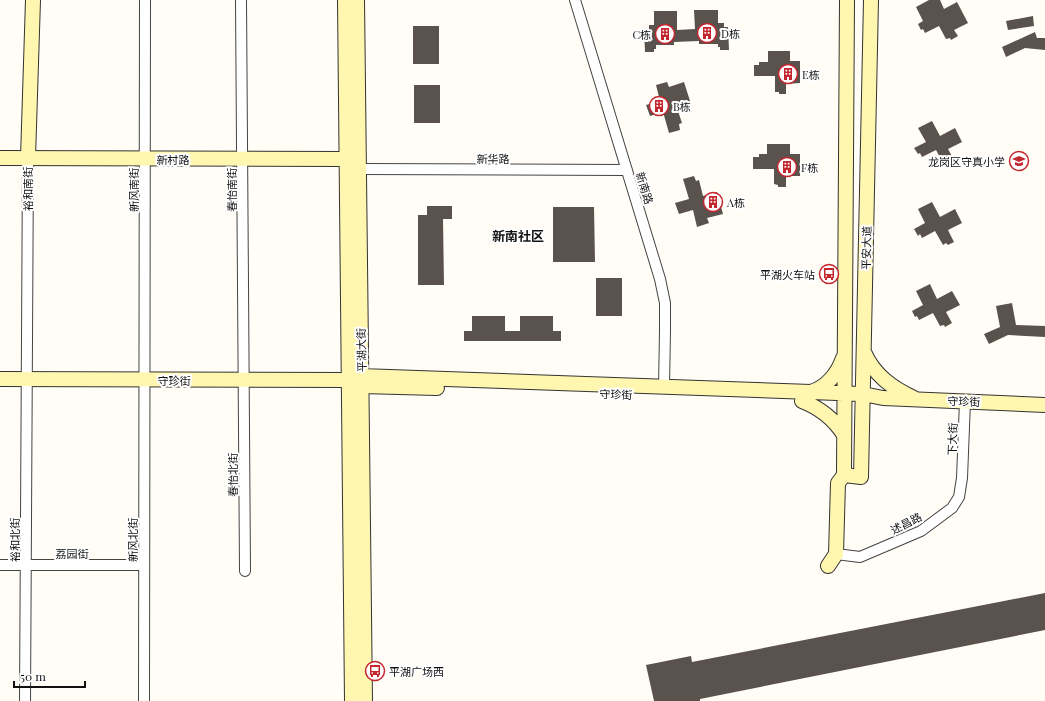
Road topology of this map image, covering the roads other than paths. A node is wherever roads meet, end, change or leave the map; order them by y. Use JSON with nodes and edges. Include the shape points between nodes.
{"nodes":[{"id":1,"x":32,"y":0,"type":"edge"},
{"id":2,"x":145,"y":0,"type":"edge"},
{"id":3,"x":241,"y":0,"type":"edge"},
{"id":4,"x":345,"y":0,"type":"edge"},
{"id":5,"x":357,"y":0,"type":"edge"},
{"id":6,"x":575,"y":0,"type":"edge"},
{"id":7,"x":847,"y":0,"type":"edge"},
{"id":8,"x":871,"y":0,"type":"edge"},
{"id":9,"x":0,"y":158,"type":"edge"},
{"id":10,"x":28,"y":158,"type":"junction"},
{"id":11,"x":145,"y":159,"type":"junction"},
{"id":12,"x":242,"y":159,"type":"junction"},
{"id":13,"x":347,"y":159,"type":"junction"},
{"id":14,"x":359,"y":170,"type":"junction"},
{"id":15,"x":627,"y":170,"type":"junction"},
{"id":16,"x":864,"y":351,"type":"junction"},
{"id":17,"x":844,"y":356,"type":"junction"},
{"id":18,"x":0,"y":379,"type":"edge"},
{"id":19,"x":27,"y":379,"type":"junction"},
{"id":20,"x":144,"y":380,"type":"junction"},
{"id":21,"x":244,"y":380,"type":"junction"},
{"id":22,"x":357,"y":381,"type":"junction"},
{"id":23,"x":664,"y":387,"type":"junction"},
{"id":24,"x":807,"y":396,"type":"junction"},
{"id":25,"x":844,"y":398,"type":"junction"},
{"id":26,"x":863,"y":399,"type":"junction"},
{"id":27,"x":918,"y":399,"type":"junction"},
{"id":28,"x":965,"y":401,"type":"junction"},
{"id":29,"x":1045,"y":404,"type":"edge"},
{"id":30,"x":844,"y":435,"type":"junction"},
{"id":31,"x":844,"y":475,"type":"junction"},
{"id":32,"x":962,"y":478,"type":"joint"},
{"id":33,"x":836,"y":554,"type":"junction"},
{"id":34,"x":0,"y":565,"type":"edge"},
{"id":35,"x":26,"y":565,"type":"junction"},
{"id":36,"x":144,"y":565,"type":"junction"},
{"id":37,"x":828,"y":566,"type":"dead end"},
{"id":38,"x":245,"y":571,"type":"dead end"},
{"id":39,"x":26,"y":701,"type":"edge"},
{"id":40,"x":144,"y":701,"type":"edge"},
{"id":41,"x":352,"y":701,"type":"edge"},
{"id":42,"x":365,"y":701,"type":"edge"}],
"edges":[{"from":1,"to":10,"type":"street","name":"裕和南街"},
{"from":2,"to":11,"type":"street","name":"新风南街"},
{"from":3,"to":12,"type":"street","name":"春怡南街"},
{"from":4,"to":13,"type":"street","name":"平湖大街"},
{"from":5,"to":14,"type":"street","name":"平湖大街"},
{"from":6,"to":15,"type":"street","name":"新南路"},
{"from":7,"to":17,"type":"street","name":"平安大道"},
{"from":8,"to":16,"type":"street","name":"平安大道"},
{"from":9,"to":10,"type":"street","name":"新村路"},
{"from":10,"to":11,"type":"street","name":"新村路"},
{"from":10,"to":19,"type":"street","name":"裕和南街"},
{"from":11,"to":12,"type":"street","name":"新村路"},
{"from":11,"to":20,"type":"street","name":"新风南街"},
{"from":12,"to":13,"type":"street","name":"新村路"},
{"from":12,"to":21,"type":"street","name":"春怡南街"},
{"from":13,"to":22,"type":"street","name":"平湖大街"},
{"from":14,"to":15,"type":"street","name":"新华路"},
{"from":14,"to":22,"type":"street","name":"平湖大街"},
{"from":15,"to":23,"type":"street","name":"新南路","via":[[664,297]]},
{"from":16,"to":26,"type":"street","name":"平安大道"},
{"from":16,"to":27,"type":"street","via":[[868,362],[886,382]]},
{"from":17,"to":24,"type":"street","via":[[837,372],[830,380]]},
{"from":17,"to":25,"type":"street","name":"平安大道"},
{"from":18,"to":19,"type":"street","name":"守珍街"},
{"from":19,"to":20,"type":"street","name":"守珍街"},
{"from":19,"to":35,"type":"street","name":"裕和北街"},
{"from":20,"to":21,"type":"street","name":"守珍街"},
{"from":20,"to":36,"type":"street","name":"新风北街"},
{"from":21,"to":22,"type":"street","name":"守珍街"},
{"from":21,"to":38,"type":"street","name":"春怡北街"},
{"from":22,"to":23,"type":"street","name":"守珍街"},
{"from":22,"to":24,"type":"street","name":"守珍街"},
{"from":22,"to":41,"type":"street","name":"平湖大街"},
{"from":22,"to":42,"type":"street","name":"平湖大街"},
{"from":23,"to":24,"type":"street","name":"守珍街"},
{"from":24,"to":25,"type":"street","name":"守珍街"},
{"from":24,"to":30,"type":"street","via":[[811,404],[828,416]]},
{"from":25,"to":26,"type":"street","name":"守珍街"},
{"from":25,"to":30,"type":"street","name":"平安大道"},
{"from":26,"to":27,"type":"street","name":"守珍街"},
{"from":26,"to":31,"type":"street","name":"平安大道","via":[[861,477]]},
{"from":27,"to":28,"type":"street","name":"守珍街"},
{"from":28,"to":29,"type":"street","name":"守珍街"},
{"from":28,"to":32,"type":"street","name":"下大街"},
{"from":30,"to":31,"type":"street","name":"平安大道"},
{"from":31,"to":33,"type":"street","name":"平安大道","via":[[838,483]]},
{"from":32,"to":33,"type":"street","name":"述昌路","via":[[958,497],[952,508],[921,531],[860,557]]},
{"from":33,"to":37,"type":"street"},
{"from":34,"to":35,"type":"street","name":"荔园街"},
{"from":35,"to":36,"type":"street","name":"荔园街"},
{"from":35,"to":39,"type":"street","name":"裕和北街"},
{"from":36,"to":40,"type":"street","name":"新风北街"}]}
